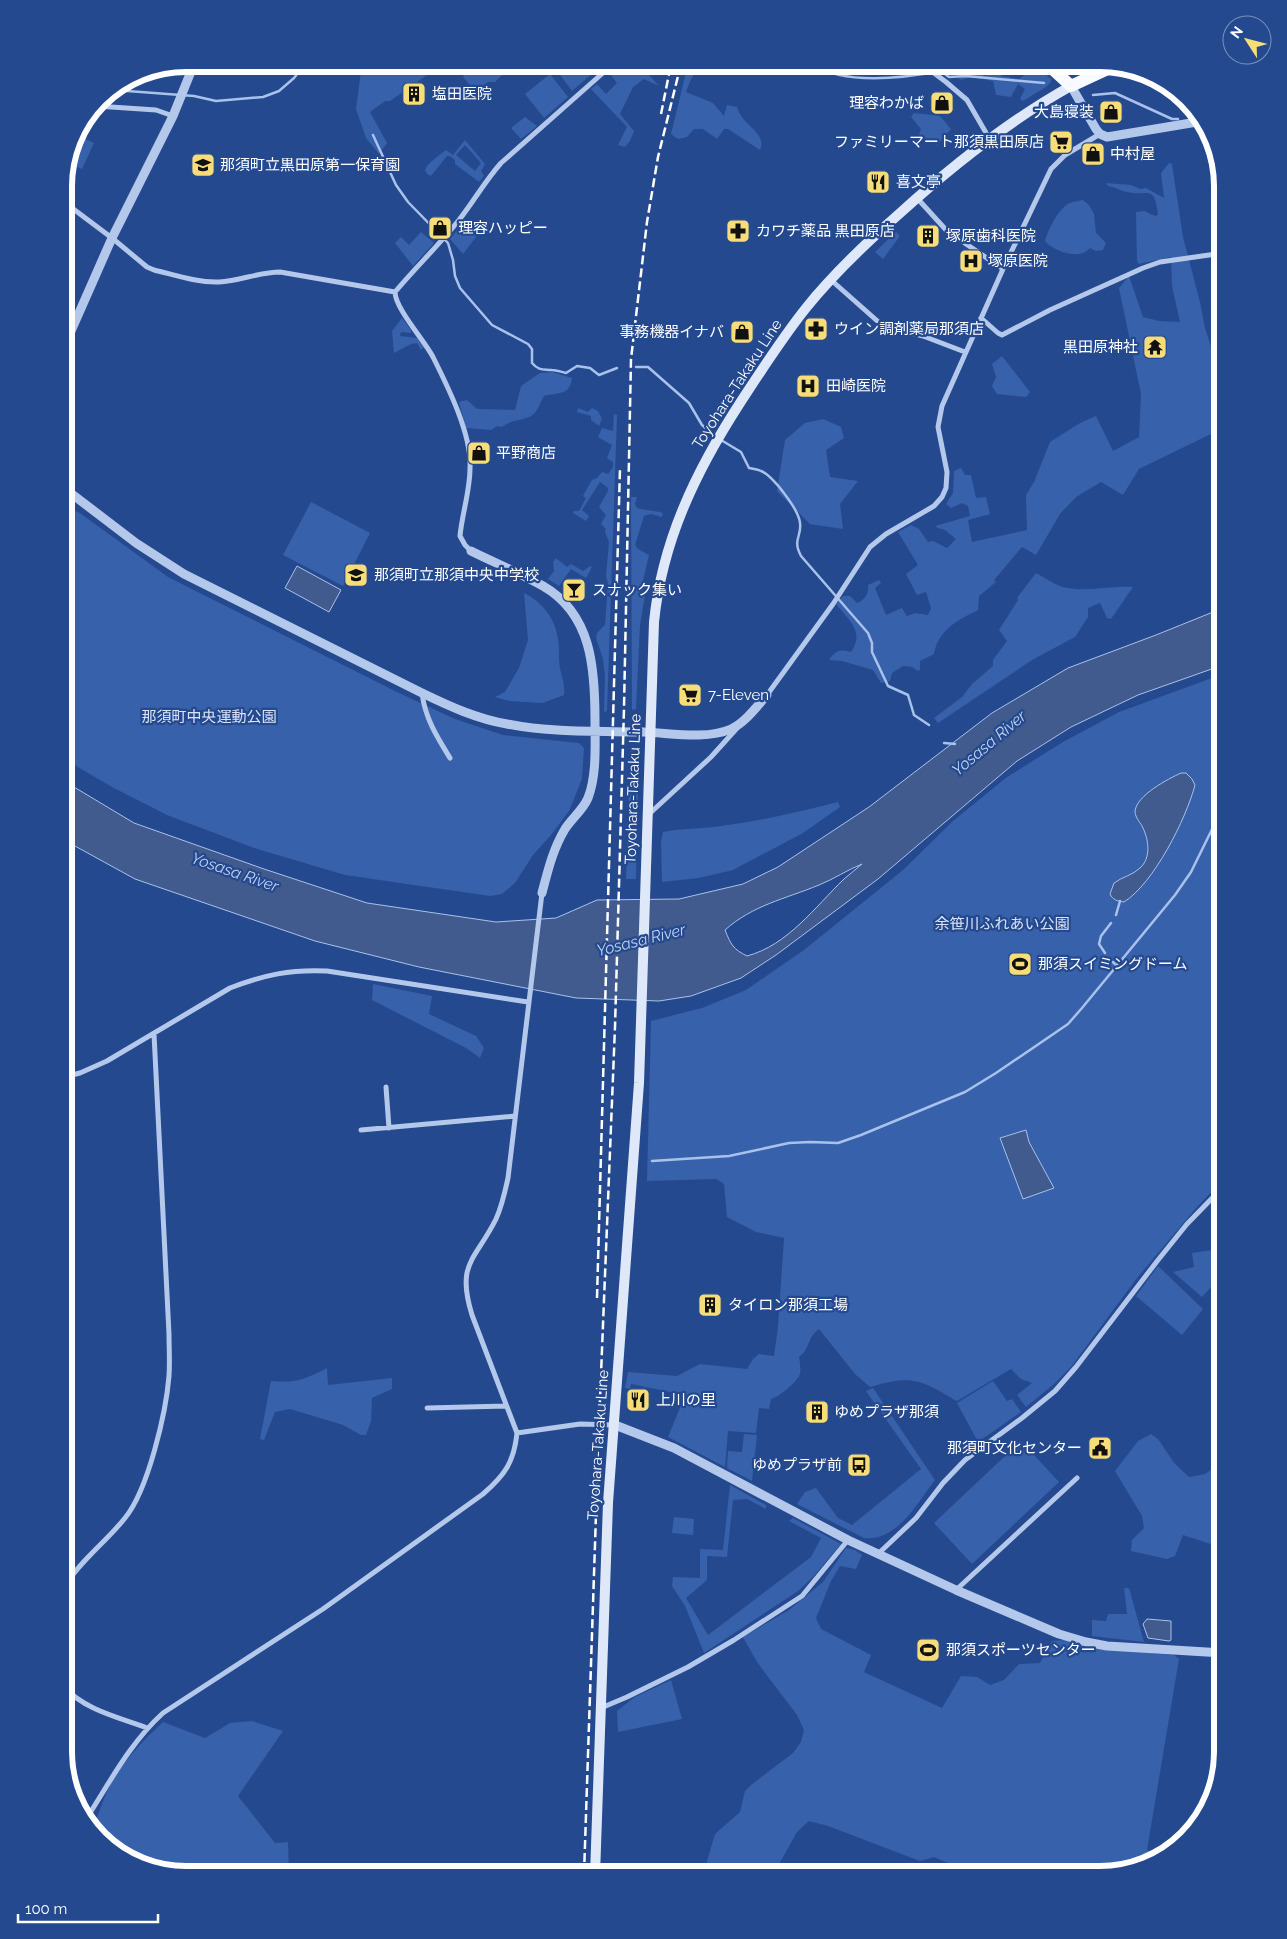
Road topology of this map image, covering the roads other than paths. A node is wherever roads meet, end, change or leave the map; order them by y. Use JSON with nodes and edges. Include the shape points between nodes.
{"nodes":[{"id":1,"x":190,"y":73,"type":"edge"},
{"id":2,"x":603,"y":73,"type":"edge"},
{"id":3,"x":934,"y":73,"type":"edge"},
{"id":4,"x":1057,"y":73,"type":"edge"},
{"id":5,"x":1099,"y":73,"type":"edge"},
{"id":6,"x":1071,"y":86,"type":"junction"},
{"id":7,"x":105,"y":107,"type":"edge"},
{"id":8,"x":173,"y":116,"type":"junction"},
{"id":9,"x":1195,"y":122,"type":"edge"},
{"id":10,"x":1100,"y":134,"type":"junction"},
{"id":11,"x":989,"y":138,"type":"junction"},
{"id":12,"x":917,"y":198,"type":"junction"},
{"id":13,"x":73,"y":209,"type":"edge"},
{"id":14,"x":112,"y":238,"type":"junction"},
{"id":15,"x":1214,"y":254,"type":"edge"},
{"id":16,"x":1003,"y":269,"type":"junction"},
{"id":17,"x":831,"y":280,"type":"junction"},
{"id":18,"x":395,"y":292,"type":"junction"},
{"id":19,"x":73,"y":315,"type":"edge"},
{"id":20,"x":78,"y":317,"type":"junction"},
{"id":21,"x":981,"y":318,"type":"junction"},
{"id":22,"x":73,"y":328,"type":"edge"},
{"id":23,"x":966,"y":352,"type":"junction"},
{"id":24,"x":73,"y":496,"type":"edge"},
{"id":25,"x":471,"y":551,"type":"joint"},
{"id":26,"x":422,"y":693,"type":"junction"},
{"id":27,"x":767,"y":695,"type":"joint"},
{"id":28,"x":742,"y":722,"type":"junction"},
{"id":29,"x":595,"y":731,"type":"junction"},
{"id":30,"x":650,"y":732,"type":"junction"},
{"id":31,"x":450,"y":758,"type":"dead end"},
{"id":32,"x":648,"y":815,"type":"junction"},
{"id":33,"x":542,"y":892,"type":"joint"},
{"id":34,"x":528,"y":1002,"type":"junction"},
{"id":35,"x":154,"y":1034,"type":"junction"},
{"id":36,"x":73,"y":1075,"type":"edge"},
{"id":37,"x":386,"y":1087,"type":"dead end"},
{"id":38,"x":516,"y":1116,"type":"junction"},
{"id":39,"x":389,"y":1128,"type":"junction"},
{"id":40,"x":361,"y":1130,"type":"dead end"},
{"id":41,"x":1214,"y":1196,"type":"edge"},
{"id":42,"x":506,"y":1406,"type":"junction"},
{"id":43,"x":427,"y":1408,"type":"dead end"},
{"id":44,"x":615,"y":1425,"type":"junction"},
{"id":45,"x":517,"y":1433,"type":"junction"},
{"id":46,"x":1077,"y":1478,"type":"dead end"},
{"id":47,"x":848,"y":1540,"type":"junction"},
{"id":48,"x":878,"y":1554,"type":"junction"},
{"id":49,"x":73,"y":1576,"type":"edge"},
{"id":50,"x":956,"y":1590,"type":"junction"},
{"id":51,"x":1214,"y":1653,"type":"edge"},
{"id":52,"x":73,"y":1697,"type":"edge"},
{"id":53,"x":601,"y":1708,"type":"junction"},
{"id":54,"x":147,"y":1728,"type":"junction"},
{"id":55,"x":90,"y":1813,"type":"edge"},
{"id":56,"x":595,"y":1866,"type":"edge"}],
"edges":[{"from":1,"to":8,"type":"street"},
{"from":2,"to":18,"type":"street","via":[[501,163],[446,236]]},
{"from":3,"to":11,"type":"street","via":[[967,100]]},
{"from":4,"to":6,"type":"main road"},
{"from":5,"to":6,"type":"main road"},
{"from":6,"to":10,"type":"street"},
{"from":6,"to":11,"type":"main road","name":"Toyohara-Takaku Line","via":[[1033,107]]},
{"from":7,"to":8,"type":"street","via":[[156,110]]},
{"from":8,"to":14,"type":"street"},
{"from":9,"to":10,"type":"street","via":[[1117,136]]},
{"from":10,"to":16,"type":"street","via":[[1065,155],[1052,169]]},
{"from":11,"to":12,"type":"main road","name":"Toyohara-Takaku Line"},
{"from":12,"to":16,"type":"street","via":[[947,231]]},
{"from":12,"to":17,"type":"main road","name":"Toyohara-Takaku Line"},
{"from":13,"to":14,"type":"street"},
{"from":14,"to":18,"type":"street","via":[[147,267],[200,280],[217,282],[264,272],[280,272]]},
{"from":14,"to":20,"type":"street"},
{"from":15,"to":21,"type":"street","via":[[1160,262],[1143,268],[1002,334]]},
{"from":16,"to":21,"type":"street"},
{"from":17,"to":23,"type":"street","via":[[883,326]]},
{"from":17,"to":30,"type":"main road","name":"Toyohara-Takaku Line","via":[[754,380],[720,435],[682,512],[665,557],[657,592]]},
{"from":18,"to":25,"type":"street","via":[[395,299],[433,356],[459,415],[469,450],[470,468],[460,536]]},
{"from":19,"to":20,"type":"street"},
{"from":20,"to":22,"type":"street"},
{"from":21,"to":23,"type":"street"},
{"from":23,"to":27,"type":"street","via":[[938,417],[947,472],[942,497],[934,506],[870,547]]},
{"from":24,"to":26,"type":"street","via":[[184,574]]},
{"from":25,"to":29,"type":"street","via":[[544,587],[570,609],[586,636],[593,663]]},
{"from":26,"to":29,"type":"street","via":[[460,710],[506,724]]},
{"from":26,"to":31,"type":"street","via":[[428,720]]},
{"from":27,"to":28,"type":"street"},
{"from":28,"to":30,"type":"street","via":[[717,733]]},
{"from":28,"to":32,"type":"street","via":[[712,757]]},
{"from":29,"to":30,"type":"street"},
{"from":29,"to":33,"type":"street","via":[[593,778],[588,799],[566,826],[557,844]]},
{"from":30,"to":32,"type":"main road","name":"Toyohara-Takaku Line"},
{"from":32,"to":44,"type":"main road","name":"Toyohara-Takaku Line","via":[[635,1144]]},
{"from":33,"to":34,"type":"street"},
{"from":34,"to":35,"type":"street","via":[[302,969],[261,977],[230,988]]},
{"from":34,"to":38,"type":"street"},
{"from":35,"to":36,"type":"street","via":[[107,1061]]},
{"from":35,"to":49,"type":"street","via":[[169,1334],[167,1393],[158,1436],[135,1504]]},
{"from":37,"to":39,"type":"street"},
{"from":38,"to":39,"type":"street"},
{"from":38,"to":42,"type":"street","via":[[503,1200],[496,1219],[468,1267],[465,1282],[466,1298]]},
{"from":39,"to":40,"type":"street"},
{"from":41,"to":48,"type":"street","via":[[1187,1224],[1056,1391],[959,1465],[916,1518]]},
{"from":42,"to":43,"type":"street"},
{"from":42,"to":45,"type":"street"},
{"from":44,"to":45,"type":"street","via":[[580,1424]]},
{"from":44,"to":47,"type":"street","via":[[674,1448]]},
{"from":44,"to":53,"type":"main road","name":"Toyohara-Takaku Line","via":[[608,1503]]},
{"from":45,"to":54,"type":"street","via":[[516,1448],[506,1470],[483,1494],[367,1579],[182,1700]]},
{"from":46,"to":50,"type":"street"},
{"from":47,"to":48,"type":"street"},
{"from":47,"to":53,"type":"street","via":[[802,1596],[688,1667]]},
{"from":48,"to":50,"type":"street"},
{"from":50,"to":51,"type":"street","via":[[1038,1626],[1086,1642]]},
{"from":52,"to":54,"type":"street","via":[[89,1707]]},
{"from":53,"to":56,"type":"main road","name":"Toyohara-Takaku Line"},
{"from":54,"to":55,"type":"street"}]}
